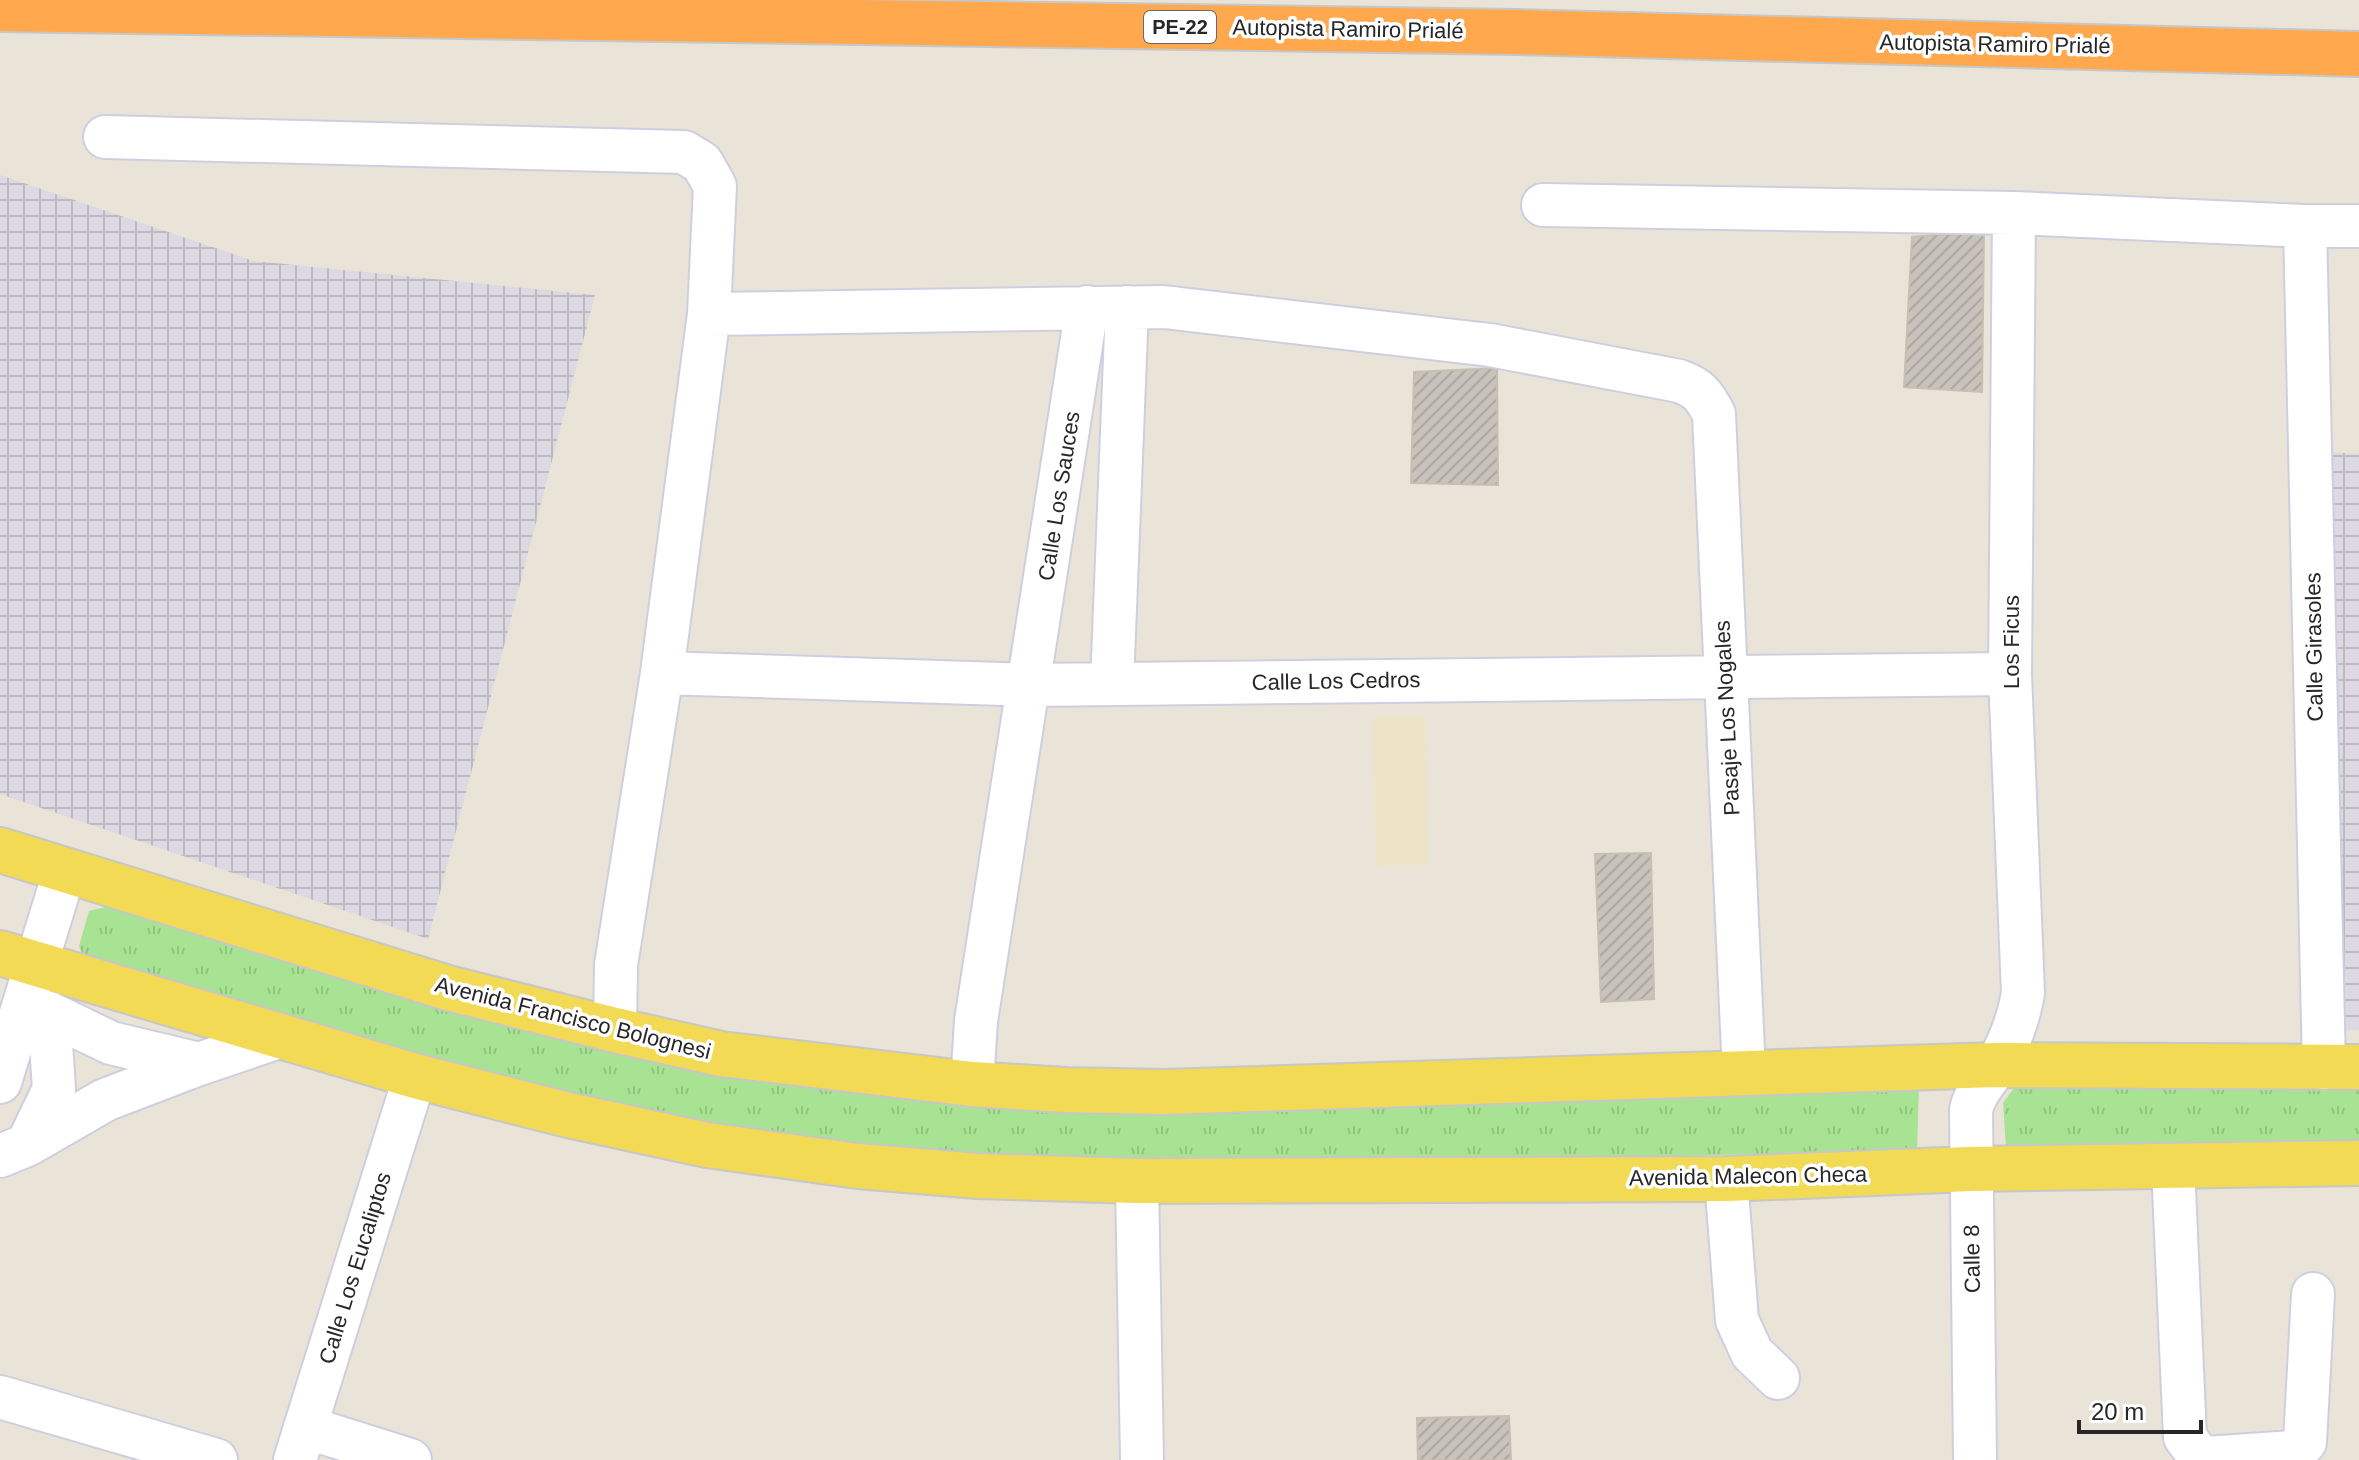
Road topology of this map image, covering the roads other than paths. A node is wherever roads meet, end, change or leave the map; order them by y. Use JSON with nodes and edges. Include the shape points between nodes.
{"nodes":[{"id":1,"x":0,"y":9,"type":"edge"},
{"id":2,"x":2359,"y":54,"type":"edge"},
{"id":3,"x":105,"y":137,"type":"dead end"},
{"id":4,"x":1543,"y":205,"type":"dead end"},
{"id":5,"x":2014,"y":213,"type":"junction"},
{"id":6,"x":2305,"y":226,"type":"junction"},
{"id":7,"x":2359,"y":226,"type":"edge"},
{"id":8,"x":1107,"y":307,"type":"junction"},
{"id":9,"x":709,"y":314,"type":"junction"},
{"id":10,"x":662,"y":673,"type":"junction"},
{"id":11,"x":2010,"y":674,"type":"junction"},
{"id":12,"x":1725,"y":677,"type":"junction"},
{"id":13,"x":1112,"y":684,"type":"junction"},
{"id":14,"x":1030,"y":685,"type":"junction"},
{"id":15,"x":0,"y":850,"type":"edge"},
{"id":16,"x":65,"y":870,"type":"junction"},
{"id":17,"x":18,"y":959,"type":"edge"},
{"id":18,"x":36,"y":1009,"type":"junction"},
{"id":19,"x":615,"y":1030,"type":"junction"},
{"id":20,"x":282,"y":1036,"type":"junction"},
{"id":21,"x":199,"y":1064,"type":"junction"},
{"id":22,"x":1996,"y":1065,"type":"junction"},
{"id":23,"x":2342,"y":1068,"type":"edge"},
{"id":24,"x":1744,"y":1073,"type":"junction"},
{"id":25,"x":415,"y":1076,"type":"junction"},
{"id":26,"x":0,"y":1082,"type":"edge"},
{"id":27,"x":972,"y":1084,"type":"junction"},
{"id":28,"x":14,"y":1151,"type":"edge"},
{"id":29,"x":2359,"y":1163,"type":"edge"},
{"id":30,"x":2173,"y":1166,"type":"junction"},
{"id":31,"x":1970,"y":1169,"type":"junction"},
{"id":32,"x":1726,"y":1179,"type":"junction"},
{"id":33,"x":1137,"y":1181,"type":"junction"},
{"id":34,"x":2313,"y":1294,"type":"dead end"},
{"id":35,"x":1778,"y":1378,"type":"dead end"},
{"id":36,"x":0,"y":1397,"type":"edge"},
{"id":37,"x":300,"y":1444,"type":"edge"},
{"id":38,"x":216,"y":1460,"type":"edge"},
{"id":39,"x":410,"y":1460,"type":"edge"},
{"id":40,"x":1142,"y":1460,"type":"edge"},
{"id":41,"x":1975,"y":1460,"type":"edge"}],
"edges":[{"from":1,"to":2,"type":"highway","name":"Autopista Ramiro Prialé","number":"PE-22","via":[[1515,32]]},
{"from":3,"to":9,"type":"street","via":[[684,152],[702,163],[715,186]]},
{"from":4,"to":5,"type":"street"},
{"from":5,"to":6,"type":"street"},
{"from":5,"to":11,"type":"street","name":"Los Ficus"},
{"from":6,"to":7,"type":"street"},
{"from":6,"to":23,"type":"street","name":"Calle Girasoles"},
{"from":8,"to":9,"type":"street"},
{"from":8,"to":12,"type":"street","name":"Pasaje Los Nogales","via":[[1164,307],[1490,345],[1694,386],[1714,414]]},
{"from":8,"to":13,"type":"street"},
{"from":8,"to":14,"type":"street","name":"Calle Los Sauces"},
{"from":9,"to":10,"type":"street"},
{"from":10,"to":14,"type":"street","name":"Calle Los Cedros"},
{"from":10,"to":19,"type":"street","via":[[616,965]]},
{"from":11,"to":12,"type":"street","name":"Calle Los Cedros"},
{"from":11,"to":22,"type":"street","name":"Los Ficus","via":[[2023,993]]},
{"from":12,"to":13,"type":"street","name":"Calle Los Cedros"},
{"from":12,"to":24,"type":"street","name":"Pasaje Los Nogales"},
{"from":13,"to":14,"type":"street","name":"Calle Los Cedros"},
{"from":14,"to":27,"type":"street","name":"Calle Los Sauces","via":[[976,1021]]},
{"from":15,"to":16,"type":"main road","name":"Avenida Francisco Bolognesi"},
{"from":16,"to":17,"type":"street"},
{"from":16,"to":19,"type":"main road","name":"Avenida Francisco Bolognesi","via":[[448,988]]},
{"from":17,"to":18,"type":"street"},
{"from":17,"to":20,"type":"main road"},
{"from":18,"to":21,"type":"street","via":[[111,1043]]},
{"from":18,"to":26,"type":"street"},
{"from":18,"to":28,"type":"street","via":[[54,1089]]},
{"from":19,"to":27,"type":"main road","name":"Avenida Francisco Bolognesi","via":[[721,1054]]},
{"from":20,"to":21,"type":"street"},
{"from":20,"to":25,"type":"main road"},
{"from":21,"to":28,"type":"street","via":[[105,1100]]},
{"from":22,"to":23,"type":"main road"},
{"from":22,"to":24,"type":"main road"},
{"from":22,"to":31,"type":"street","name":"Calle 8","via":[[1974,1096]]},
{"from":24,"to":27,"type":"main road","name":"Avenida Francisco Bolognesi","via":[[1164,1092]]},
{"from":25,"to":33,"type":"main road","via":[[707,1145],[962,1175]]},
{"from":25,"to":37,"type":"street","name":"Calle Los Eucaliptos"},
{"from":29,"to":30,"type":"main road","name":"Avenida Malecon Checa"},
{"from":30,"to":31,"type":"main road","name":"Avenida Malecon Checa"},
{"from":30,"to":34,"type":"street","via":[[2185,1437],[2196,1452],[2206,1458],[2291,1452],[2305,1442]]},
{"from":31,"to":32,"type":"main road","name":"Avenida Malecon Checa"},
{"from":31,"to":41,"type":"street","name":"Calle 8"},
{"from":32,"to":33,"type":"main road","name":"Avenida Malecon Checa"},
{"from":32,"to":35,"type":"street","via":[[1737,1320],[1752,1353]]},
{"from":33,"to":40,"type":"street"},
{"from":36,"to":38,"type":"street"},
{"from":37,"to":39,"type":"street"}]}
